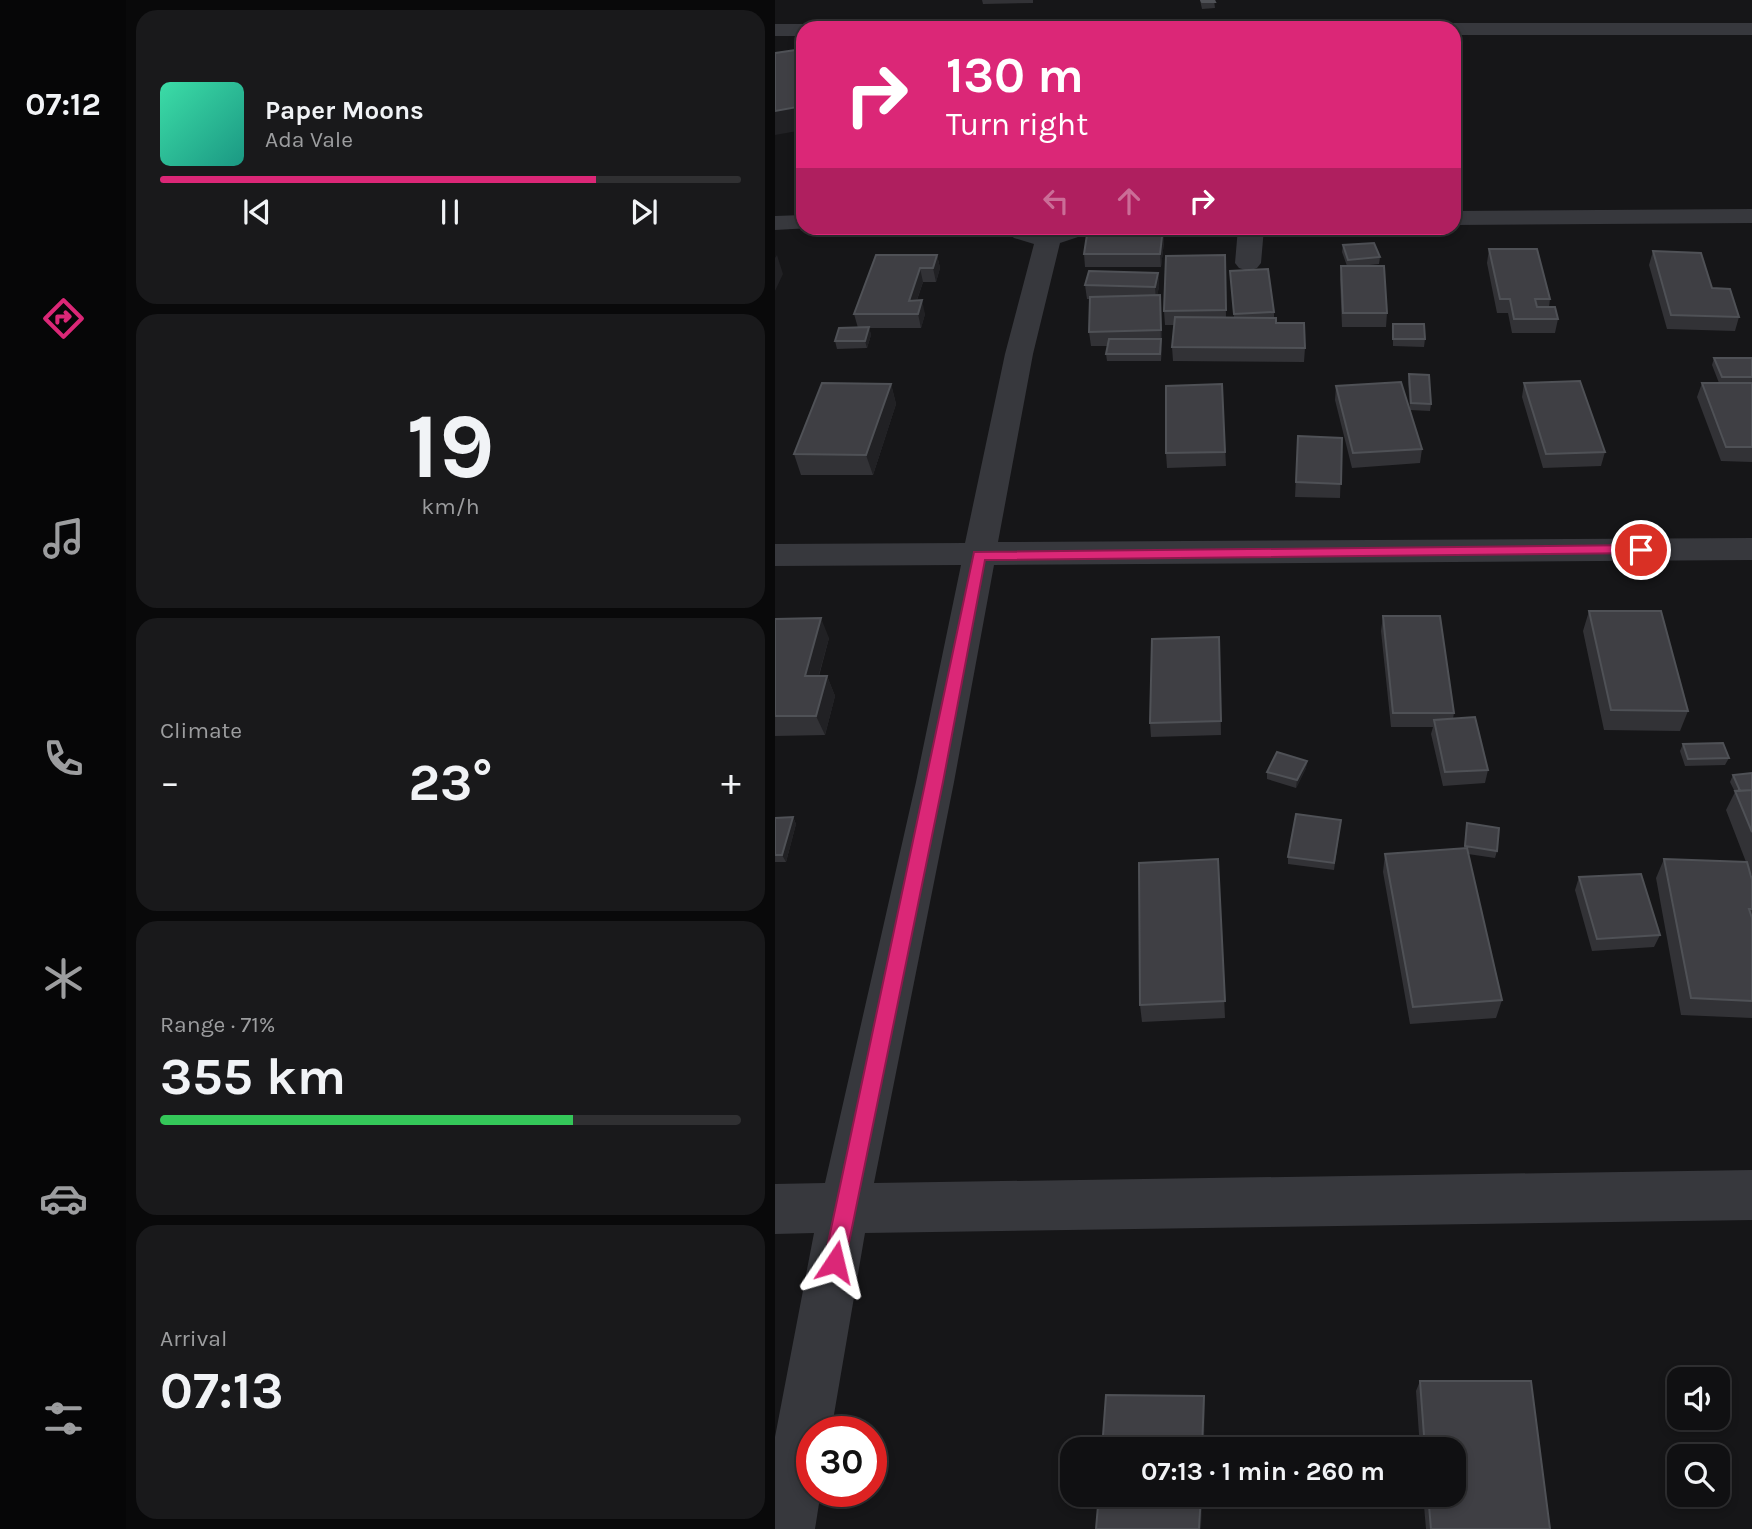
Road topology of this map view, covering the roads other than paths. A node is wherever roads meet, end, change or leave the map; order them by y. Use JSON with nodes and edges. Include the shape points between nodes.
{"nodes":[{"id":1,"x":1461,"y":29,"type":"edge"},
{"id":2,"x":1752,"y":29,"type":"edge"},
{"id":3,"x":775,"y":30,"type":"edge"},
{"id":4,"x":796,"y":30,"type":"edge"},
{"id":5,"x":1752,"y":216,"type":"edge"},
{"id":6,"x":1461,"y":218,"type":"edge"},
{"id":7,"x":796,"y":222,"type":"edge"},
{"id":8,"x":775,"y":223,"type":"edge"},
{"id":9,"x":1046,"y":235,"type":"edge"},
{"id":10,"x":1250,"y":235,"type":"edge"},
{"id":11,"x":1248,"y":263,"type":"dead end"},
{"id":12,"x":1752,"y":549,"type":"edge"},
{"id":13,"x":775,"y":555,"type":"edge"},
{"id":14,"x":979,"y":555,"type":"junction"},
{"id":15,"x":1752,"y":1195,"type":"edge"},
{"id":16,"x":775,"y":1209,"type":"edge"},
{"id":17,"x":844,"y":1209,"type":"junction"},
{"id":18,"x":786,"y":1529,"type":"edge"}],
"edges":[{"from":1,"to":2,"type":"street"},
{"from":3,"to":4,"type":"street"},
{"from":5,"to":6,"type":"street"},
{"from":7,"to":8,"type":"street"},
{"from":9,"to":14,"type":"street"},
{"from":10,"to":11,"type":"street"},
{"from":12,"to":14,"type":"street"},
{"from":13,"to":14,"type":"street"},
{"from":14,"to":17,"type":"street"},
{"from":15,"to":17,"type":"street"},
{"from":16,"to":17,"type":"street"},
{"from":17,"to":18,"type":"street"}]}
